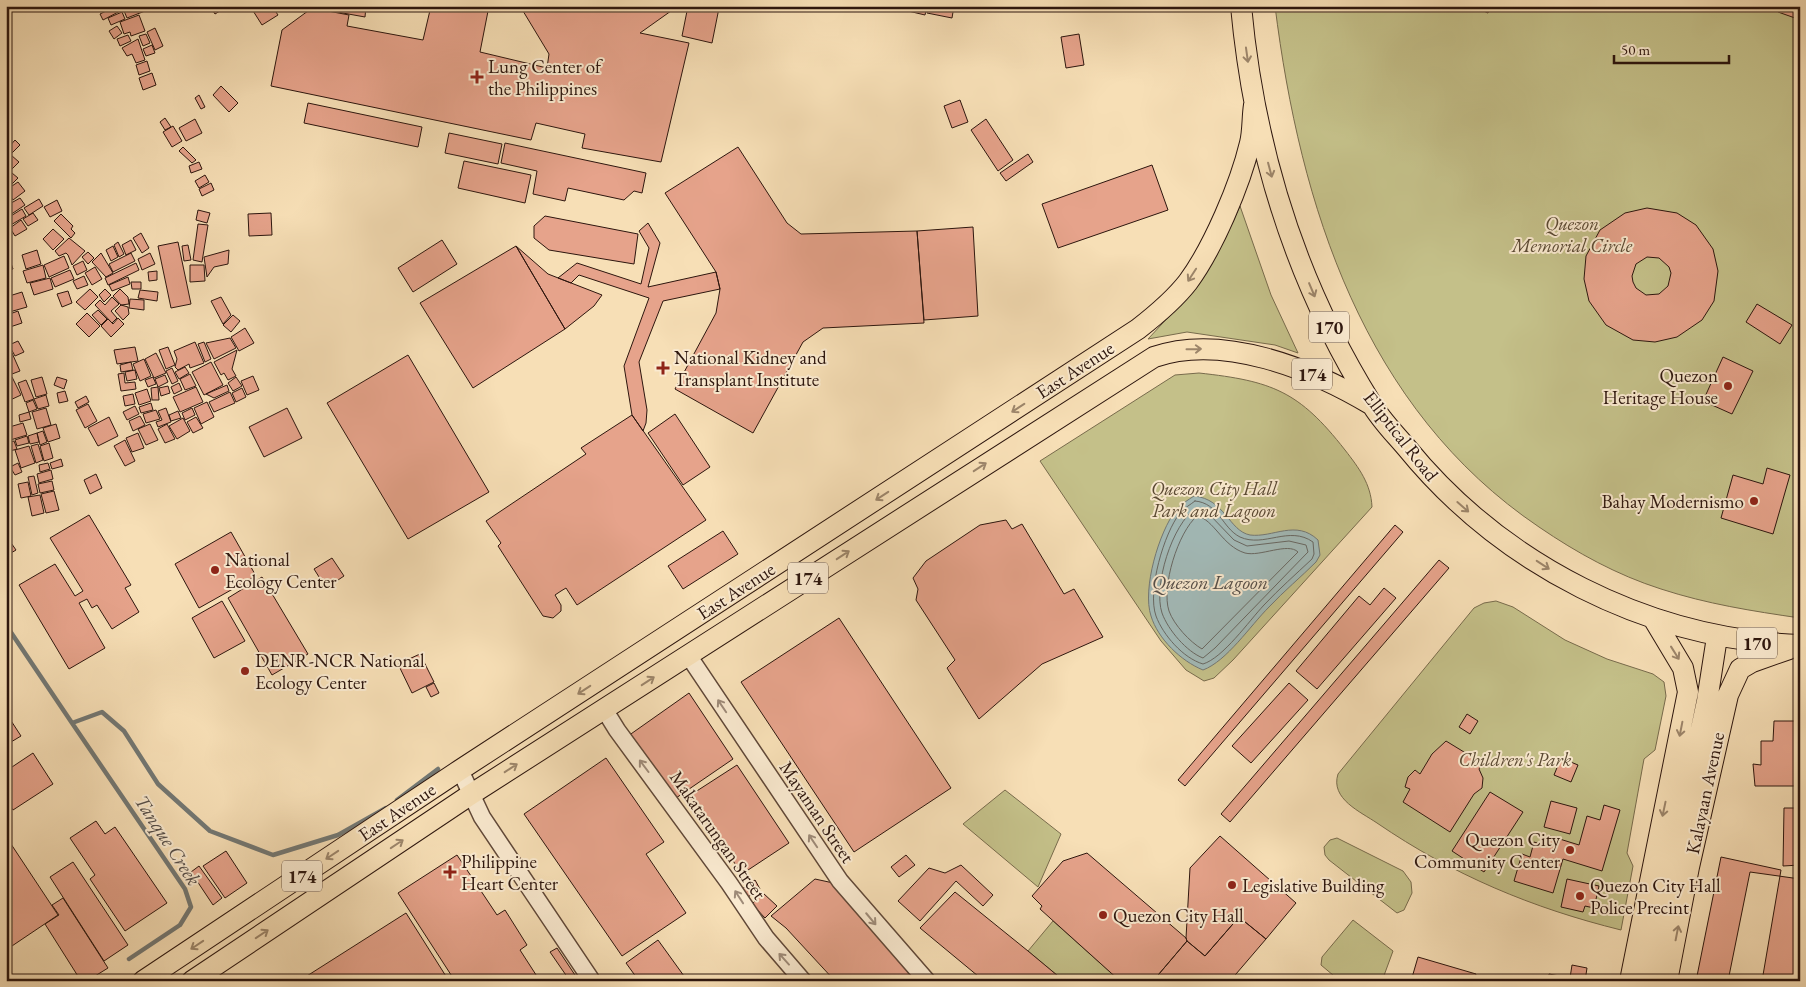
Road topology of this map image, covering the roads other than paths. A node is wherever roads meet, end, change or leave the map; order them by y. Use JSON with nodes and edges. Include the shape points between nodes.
{"nodes":[{"id":1,"x":1241,"y":6,"type":"edge"},
{"id":2,"x":1254,"y":106,"type":"junction"},
{"id":3,"x":1372,"y":405,"type":"junction"},
{"id":4,"x":1652,"y":618,"type":"junction"},
{"id":5,"x":1717,"y":636,"type":"junction"},
{"id":6,"x":1799,"y":645,"type":"edge"},
{"id":7,"x":688,"y":655,"type":"junction"},
{"id":8,"x":1698,"y":693,"type":"junction"},
{"id":9,"x":604,"y":709,"type":"junction"},
{"id":10,"x":460,"y":770,"type":"junction"},
{"id":11,"x":470,"y":795,"type":"junction"},
{"id":12,"x":143,"y":981,"type":"edge"},
{"id":13,"x":192,"y":981,"type":"edge"},
{"id":14,"x":592,"y":981,"type":"edge"},
{"id":15,"x":803,"y":981,"type":"edge"},
{"id":16,"x":927,"y":981,"type":"edge"},
{"id":17,"x":1630,"y":981,"type":"edge"},
{"id":18,"x":1647,"y":981,"type":"edge"},
{"id":19,"x":1667,"y":981,"type":"edge"}],
"edges":[{"from":1,"to":2,"type":"main road","name":"Elliptical Road","number":"170","one_way":true},
{"from":2,"to":3,"type":"main road","name":"Elliptical Road","number":"170","one_way":true,"via":[[1298,259],[1320,309]]},
{"from":2,"to":10,"type":"main road","name":"East Avenue","number":"174","one_way":true,"via":[[1246,157],[1229,202],[1206,252],[1187,283],[1168,304],[1144,324]]},
{"from":3,"to":4,"type":"main road","name":"Elliptical Road","number":"170","one_way":true,"via":[[1428,474],[1502,539],[1592,594]]},
{"from":7,"to":3,"type":"main road","name":"East Avenue","number":"174","one_way":true,"via":[[1154,356],[1199,349],[1255,357],[1311,374]]},
{"from":4,"to":5,"type":"main road","name":"Elliptical Road","number":"170"},
{"from":4,"to":8,"type":"main road","name":"Kalayaan Avenue","one_way":true},
{"from":5,"to":6,"type":"main road","name":"Elliptical Road","number":"170"},
{"from":5,"to":8,"type":"main road","name":"Kalayaan Avenue"},
{"from":19,"to":6,"type":"main road","name":"Kalayaan Avenue","one_way":true,"via":[[1728,695],[1740,669]]},
{"from":9,"to":7,"type":"main road","name":"East Avenue","number":"174","one_way":true},
{"from":7,"to":16,"type":"street","name":"Mayaman Street","via":[[840,881]]},
{"from":8,"to":17,"type":"main road","name":"Kalayaan Avenue","one_way":true},
{"from":8,"to":18,"type":"main road","name":"Kalayaan Avenue"},
{"from":11,"to":9,"type":"main road","name":"East Avenue","number":"174","one_way":true},
{"from":15,"to":9,"type":"street","name":"Makatarungan Street","one_way":true,"via":[[766,938]]},
{"from":10,"to":11,"type":"street"},
{"from":10,"to":12,"type":"main road","name":"East Avenue","number":"174","one_way":true},
{"from":13,"to":11,"type":"main road","name":"East Avenue","number":"174","one_way":true},
{"from":11,"to":14,"type":"street"}]}
